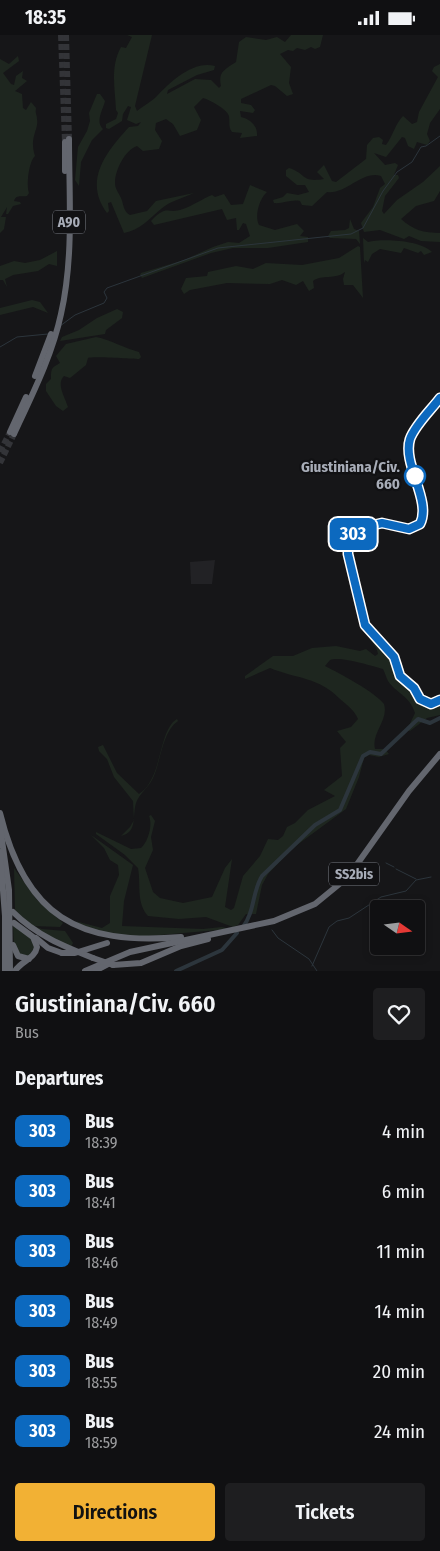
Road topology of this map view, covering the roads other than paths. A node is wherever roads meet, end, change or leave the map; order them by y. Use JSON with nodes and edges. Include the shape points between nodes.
{"nodes":[{"id":1,"x":67,"y":141,"type":"tunnel mouth"},
{"id":2,"x":440,"y":398,"type":"edge"},
{"id":3,"x":12,"y":433,"type":"tunnel mouth"},
{"id":4,"x":440,"y":700,"type":"edge"},
{"id":5,"x":440,"y":754,"type":"edge"},
{"id":6,"x":440,"y":758,"type":"edge"},
{"id":7,"x":418,"y":782,"type":"junction"},
{"id":8,"x":0,"y":813,"type":"edge"},
{"id":9,"x":0,"y":826,"type":"edge"},
{"id":10,"x":0,"y":852,"type":"edge"},
{"id":11,"x":13,"y":912,"type":"dead end"},
{"id":12,"x":12,"y":922,"type":"junction"},
{"id":13,"x":26,"y":932,"type":"junction"},
{"id":14,"x":0,"y":934,"type":"edge"},
{"id":15,"x":213,"y":935,"type":"junction"},
{"id":16,"x":144,"y":939,"type":"junction"},
{"id":17,"x":29,"y":959,"type":"junction"},
{"id":18,"x":4,"y":971,"type":"edge"},
{"id":19,"x":10,"y":971,"type":"edge"},
{"id":20,"x":15,"y":971,"type":"edge"},
{"id":21,"x":86,"y":971,"type":"edge"},
{"id":22,"x":96,"y":971,"type":"edge"}],
"edges":[{"from":1,"to":3,"type":"highway","number":"A90","via":[[61,304],[40,371]]},
{"from":2,"to":4,"type":"street","via":[[409,442],[423,514],[420,524],[409,529],[387,523],[367,526],[352,535],[347,547],[366,627],[392,656],[399,674],[420,699],[431,704]]},
{"from":5,"to":7,"type":"highway","number":"SS2bis"},
{"from":6,"to":7,"type":"highway","number":"SS2bis"},
{"from":7,"to":15,"type":"highway","number":"SS2bis","via":[[363,862],[338,890],[305,913]]},
{"from":8,"to":16,"type":"highway","via":[[23,877],[47,907],[69,923],[92,933]]},
{"from":9,"to":12,"type":"highway"},
{"from":10,"to":18,"type":"highway","via":[[5,916]]},
{"from":11,"to":15,"type":"highway","bridge":true,"via":[[43,937],[93,958],[120,965],[141,963]]},
{"from":12,"to":13,"type":"highway"},
{"from":12,"to":17,"type":"highway","via":[[14,950],[21,958]]},
{"from":12,"to":19,"type":"highway"},
{"from":13,"to":16,"type":"highway","bridge":true,"via":[[48,948],[62,953]]},
{"from":13,"to":17,"type":"highway","via":[[37,945],[36,952]]},
{"from":14,"to":18,"type":"highway"},
{"from":15,"to":16,"type":"highway"},
{"from":15,"to":21,"type":"highway","via":[[130,952]]},
{"from":15,"to":22,"type":"highway","via":[[134,954]]},
{"from":17,"to":20,"type":"highway"}]}
